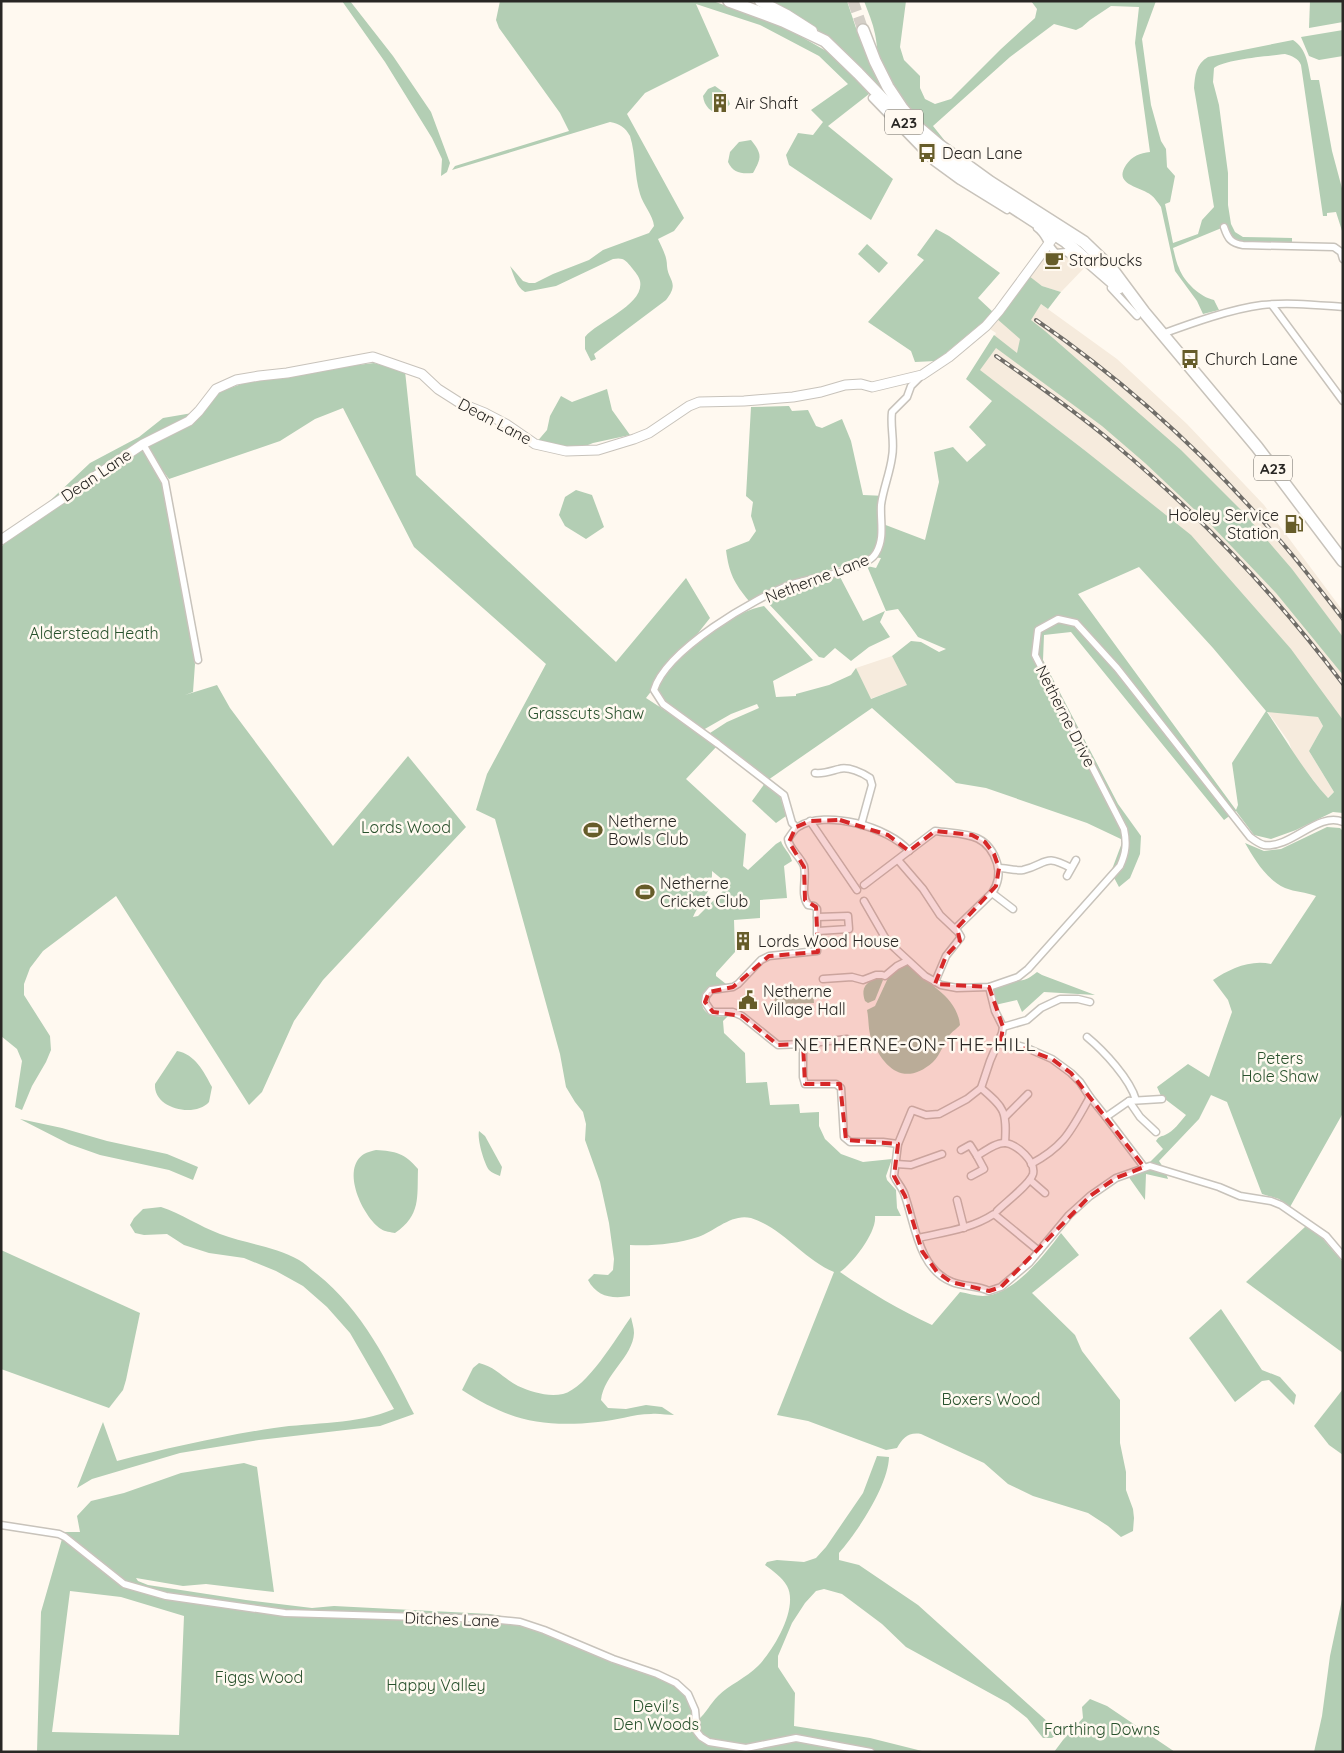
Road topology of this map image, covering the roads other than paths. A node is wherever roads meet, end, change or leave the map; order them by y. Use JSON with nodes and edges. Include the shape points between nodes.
{"nodes":[{"id":1,"x":729,"y":1,"type":"edge"},
{"id":2,"x":760,"y":1,"type":"edge"},
{"id":3,"x":863,"y":30,"type":"tunnel mouth"},
{"id":4,"x":824,"y":41,"type":"junction"},
{"id":5,"x":872,"y":98,"type":"dead end"},
{"id":6,"x":1038,"y":226,"type":"junction"},
{"id":7,"x":1224,"y":227,"type":"dead end"},
{"id":8,"x":1058,"y":230,"type":"junction"},
{"id":9,"x":1048,"y":245,"type":"junction"},
{"id":10,"x":1342,"y":256,"type":"edge"},
{"id":11,"x":1091,"y":266,"type":"junction"},
{"id":12,"x":1272,"y":305,"type":"junction"},
{"id":13,"x":1343,"y":307,"type":"edge"},
{"id":14,"x":1141,"y":314,"type":"junction"},
{"id":15,"x":1162,"y":334,"type":"junction"},
{"id":16,"x":922,"y":375,"type":"junction"},
{"id":17,"x":1342,"y":398,"type":"edge"},
{"id":18,"x":142,"y":444,"type":"junction"},
{"id":19,"x":1,"y":540,"type":"edge"},
{"id":20,"x":1343,"y":561,"type":"edge"},
{"id":21,"x":198,"y":660,"type":"dead end"},
{"id":22,"x":815,"y":773,"type":"dead end"},
{"id":23,"x":810,"y":821,"type":"junction"},
{"id":24,"x":1343,"y":822,"type":"edge"},
{"id":25,"x":861,"y":825,"type":"junction"},
{"id":26,"x":796,"y":828,"type":"junction"},
{"id":27,"x":909,"y":851,"type":"junction"},
{"id":28,"x":898,"y":860,"type":"junction"},
{"id":29,"x":1076,"y":860,"type":"dead end"},
{"id":30,"x":999,"y":868,"type":"junction"},
{"id":31,"x":1071,"y":868,"type":"junction"},
{"id":32,"x":1067,"y":876,"type":"dead end"},
{"id":33,"x":864,"y":885,"type":"dead end"},
{"id":34,"x":857,"y":890,"type":"dead end"},
{"id":35,"x":992,"y":893,"type":"junction"},
{"id":36,"x":864,"y":901,"type":"dead end"},
{"id":37,"x":1013,"y":909,"type":"dead end"},
{"id":38,"x":817,"y":917,"type":"junction"},
{"id":39,"x":955,"y":930,"type":"junction"},
{"id":40,"x":818,"y":931,"type":"junction"},
{"id":41,"x":906,"y":961,"type":"junction"},
{"id":42,"x":823,"y":979,"type":"dead end"},
{"id":43,"x":935,"y":982,"type":"junction"},
{"id":44,"x":989,"y":988,"type":"junction"},
{"id":45,"x":1090,"y":1002,"type":"dead end"},
{"id":46,"x":1003,"y":1027,"type":"junction"},
{"id":47,"x":1087,"y":1037,"type":"dead end"},
{"id":48,"x":847,"y":1039,"type":"dead end"},
{"id":49,"x":999,"y":1040,"type":"junction"},
{"id":50,"x":803,"y":1044,"type":"junction"},
{"id":51,"x":981,"y":1088,"type":"junction"},
{"id":52,"x":1028,"y":1094,"type":"dead end"},
{"id":53,"x":1090,"y":1097,"type":"junction"},
{"id":54,"x":1162,"y":1099,"type":"dead end"},
{"id":55,"x":1132,"y":1101,"type":"junction"},
{"id":56,"x":1006,"y":1116,"type":"junction"},
{"id":57,"x":1106,"y":1117,"type":"junction"},
{"id":58,"x":1156,"y":1132,"type":"dead end"},
{"id":59,"x":1006,"y":1143,"type":"junction"},
{"id":60,"x":898,"y":1144,"type":"junction"},
{"id":61,"x":961,"y":1150,"type":"dead end"},
{"id":62,"x":942,"y":1154,"type":"dead end"},
{"id":63,"x":977,"y":1156,"type":"junction"},
{"id":64,"x":896,"y":1164,"type":"junction"},
{"id":65,"x":1031,"y":1164,"type":"junction"},
{"id":66,"x":1144,"y":1167,"type":"junction"},
{"id":67,"x":971,"y":1176,"type":"dead end"},
{"id":68,"x":1030,"y":1180,"type":"junction"},
{"id":69,"x":1044,"y":1193,"type":"dead end"},
{"id":70,"x":958,"y":1200,"type":"dead end"},
{"id":71,"x":997,"y":1211,"type":"dead end"},
{"id":72,"x":964,"y":1228,"type":"junction"},
{"id":73,"x":918,"y":1238,"type":"junction"},
{"id":74,"x":1039,"y":1251,"type":"junction"},
{"id":75,"x":1343,"y":1256,"type":"edge"},
{"id":76,"x":1,"y":1525,"type":"edge"},
{"id":77,"x":871,"y":1752,"type":"edge"}],
"edges":[{"from":1,"to":4,"type":"highway","via":[[783,21]]},
{"from":2,"to":4,"type":"main road","number":"A23","via":[[794,18]]},
{"from":3,"to":8,"type":"highway","number":"A23","via":[[888,87],[919,128]]},
{"from":4,"to":6,"type":"highway","number":"A23","via":[[934,152]]},
{"from":5,"to":6,"type":"street","via":[[934,162],[960,181]]},
{"from":6,"to":8,"type":"highway","number":"A23"},
{"from":6,"to":9,"type":"street"},
{"from":7,"to":10,"type":"street","via":[[1228,239],[1234,244],[1334,247]]},
{"from":8,"to":9,"type":"street","name":"Dean Lane"},
{"from":8,"to":11,"type":"highway","number":"A23"},
{"from":8,"to":14,"type":"highway","number":"A23","via":[[1084,242],[1112,268]]},
{"from":9,"to":11,"type":"street","via":[[1056,253],[1066,252]]},
{"from":9,"to":16,"type":"street","name":"Dean Lane","via":[[986,326]]},
{"from":11,"to":14,"type":"highway","number":"A23"},
{"from":12,"to":13,"type":"street"},
{"from":12,"to":15,"type":"street","via":[[1241,310]]},
{"from":12,"to":17,"type":"street"},
{"from":14,"to":15,"type":"highway","number":"A23"},
{"from":15,"to":20,"type":"highway","number":"A23","via":[[1257,447]]},
{"from":16,"to":18,"type":"street","name":"Dean Lane","via":[[872,387],[845,385],[792,398],[699,402],[634,439],[598,450],[566,451],[535,444],[485,412],[460,403],[422,374],[373,357],[236,380],[216,389],[189,421]]},
{"from":16,"to":26,"type":"street","name":"Netherne Lane","via":[[892,412],[892,456],[881,506],[880,545],[875,556],[845,571],[792,584],[707,631],[676,657],[657,680],[654,690],[663,704],[784,795]]},
{"from":18,"to":19,"type":"street","name":"Dean Lane"},
{"from":18,"to":21,"type":"street","via":[[165,482]]},
{"from":22,"to":25,"type":"street","via":[[845,768],[870,778],[872,785]]},
{"from":23,"to":25,"type":"street","via":[[840,820]]},
{"from":23,"to":26,"type":"street"},
{"from":23,"to":34,"type":"street"},
{"from":24,"to":44,"type":"street","name":"Netherne Drive","via":[[1330,820],[1281,843],[1263,845],[1250,837],[1117,668],[1076,623],[1058,619],[1038,630],[1035,655],[1124,829],[1126,853],[1120,866],[1028,969],[1018,977]]},
{"from":25,"to":27,"type":"street","via":[[903,843]]},
{"from":26,"to":38,"type":"street","via":[[788,842],[804,867],[805,900],[814,906]]},
{"from":27,"to":28,"type":"street"},
{"from":27,"to":30,"type":"street","via":[[935,828],[972,835],[986,842]]},
{"from":28,"to":33,"type":"street"},
{"from":28,"to":39,"type":"street"},
{"from":29,"to":31,"type":"street"},
{"from":30,"to":31,"type":"street","via":[[1021,870],[1050,859]]},
{"from":30,"to":35,"type":"street"},
{"from":31,"to":32,"type":"street"},
{"from":35,"to":37,"type":"street"},
{"from":35,"to":39,"type":"street"},
{"from":36,"to":41,"type":"street","name":"Netherne Drive","via":[[887,942]]},
{"from":38,"to":40,"type":"street"},
{"from":38,"to":40,"type":"street","via":[[848,916],[849,929]]},
{"from":39,"to":43,"type":"street","via":[[960,934],[960,941],[946,956]]},
{"from":40,"to":50,"type":"street","via":[[815,953],[769,956],[733,987],[709,992],[705,1002],[715,1012],[733,1012],[742,1016],[778,1045]]},
{"from":41,"to":42,"type":"street","via":[[885,976],[876,975],[863,980],[852,977]]},
{"from":41,"to":43,"type":"street","name":"Netherne Drive"},
{"from":43,"to":44,"type":"street","name":"Netherne Drive","via":[[957,988]]},
{"from":44,"to":46,"type":"street"},
{"from":45,"to":46,"type":"street","via":[[1060,999],[1041,1008],[1027,1020]]},
{"from":46,"to":49,"type":"street"},
{"from":47,"to":55,"type":"street","via":[[1110,1058],[1130,1088]]},
{"from":48,"to":50,"type":"street"},
{"from":49,"to":51,"type":"street"},
{"from":49,"to":53,"type":"street","via":[[1027,1048],[1062,1065]]},
{"from":50,"to":60,"type":"street","via":[[806,1084],[840,1086],[846,1140]]},
{"from":51,"to":56,"type":"street","via":[[998,1103]]},
{"from":51,"to":60,"type":"street","via":[[940,1114],[926,1115],[912,1110]]},
{"from":52,"to":56,"type":"street"},
{"from":53,"to":57,"type":"street"},
{"from":53,"to":65,"type":"street","via":[[1065,1138],[1046,1156]]},
{"from":54,"to":55,"type":"street"},
{"from":55,"to":57,"type":"street"},
{"from":55,"to":58,"type":"street","via":[[1140,1117]]},
{"from":56,"to":59,"type":"street"},
{"from":57,"to":66,"type":"street"},
{"from":59,"to":63,"type":"street"},
{"from":59,"to":65,"type":"street","via":[[1025,1154]]},
{"from":60,"to":64,"type":"street"},
{"from":61,"to":63,"type":"street","via":[[970,1144]]},
{"from":62,"to":64,"type":"street","via":[[911,1165]]},
{"from":63,"to":67,"type":"street","via":[[984,1169]]},
{"from":64,"to":73,"type":"street","via":[[894,1176],[902,1187]]},
{"from":65,"to":68,"type":"street","via":[[1033,1173]]},
{"from":66,"to":74,"type":"street","via":[[1116,1178],[1090,1196]]},
{"from":66,"to":75,"type":"street","via":[[1150,1166],[1240,1196],[1281,1205],[1326,1236]]},
{"from":68,"to":69,"type":"street"},
{"from":68,"to":71,"type":"street"},
{"from":70,"to":72,"type":"street"},
{"from":72,"to":73,"type":"street"},
{"from":72,"to":74,"type":"street","via":[[994,1214]]},
{"from":73,"to":74,"type":"street","via":[[927,1261],[937,1272],[951,1282],[989,1291],[1001,1287]]},
{"from":76,"to":77,"type":"street","name":"Ditches Lane","via":[[59,1534],[124,1584],[166,1596],[285,1614],[480,1618],[520,1622],[676,1683],[688,1694],[695,1710],[697,1732],[708,1742],[746,1748],[796,1738]]}]}
